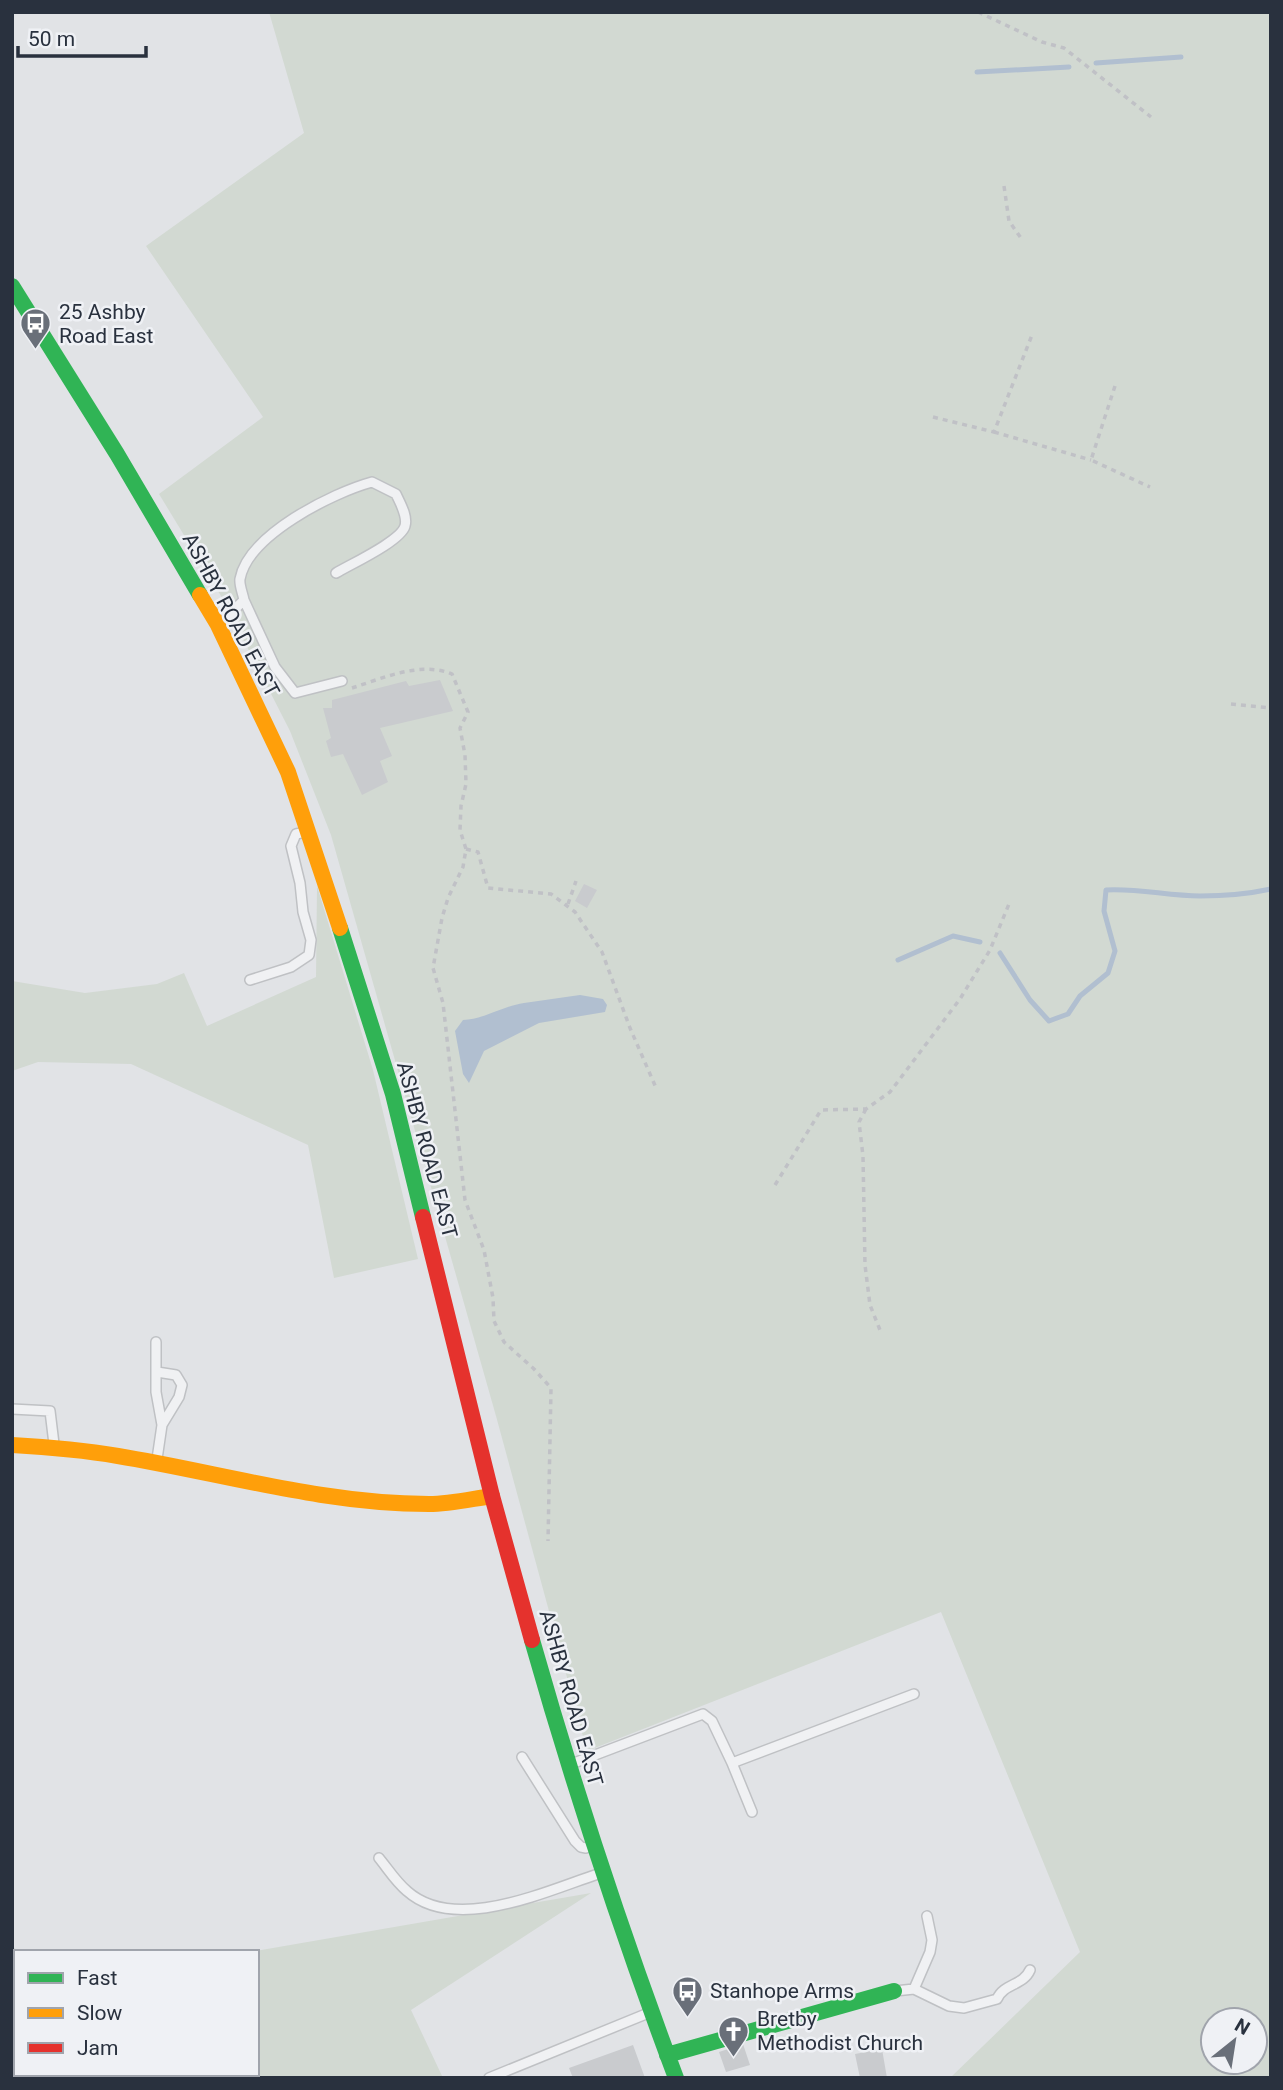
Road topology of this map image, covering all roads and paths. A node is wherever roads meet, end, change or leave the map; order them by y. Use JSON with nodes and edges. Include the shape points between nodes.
{"nodes":[{"id":1,"x":978,"y":12,"type":"edge"},
{"id":2,"x":1151,"y":117,"type":"dead end"},
{"id":3,"x":1004,"y":186,"type":"dead end"},
{"id":4,"x":1023,"y":241,"type":"dead end"},
{"id":5,"x":12,"y":286,"type":"edge"},
{"id":6,"x":1032,"y":335,"type":"dead end"},
{"id":7,"x":1115,"y":386,"type":"dead end"},
{"id":8,"x":933,"y":417,"type":"dead end"},
{"id":9,"x":994,"y":432,"type":"junction"},
{"id":10,"x":1091,"y":460,"type":"junction"},
{"id":11,"x":1150,"y":487,"type":"dead end"},
{"id":12,"x":336,"y":573,"type":"dead end"},
{"id":13,"x":244,"y":600,"type":"junction"},
{"id":14,"x":218,"y":625,"type":"junction"},
{"id":15,"x":343,"y":686,"type":"joint"},
{"id":16,"x":1231,"y":704,"type":"dead end"},
{"id":17,"x":1271,"y":708,"type":"edge"},
{"id":18,"x":309,"y":831,"type":"junction"},
{"id":19,"x":466,"y":849,"type":"junction"},
{"id":20,"x":576,"y":881,"type":"dead end"},
{"id":21,"x":568,"y":904,"type":"dead end"},
{"id":22,"x":1010,"y":904,"type":"dead end"},
{"id":23,"x":250,"y":980,"type":"dead end"},
{"id":24,"x":657,"y":1090,"type":"dead end"},
{"id":25,"x":866,"y":1110,"type":"junction"},
{"id":26,"x":775,"y":1185,"type":"dead end"},
{"id":27,"x":880,"y":1330,"type":"dead end"},
{"id":28,"x":156,"y":1342,"type":"dead end"},
{"id":29,"x":156,"y":1372,"type":"junction"},
{"id":30,"x":12,"y":1409,"type":"edge"},
{"id":31,"x":162,"y":1425,"type":"junction"},
{"id":32,"x":12,"y":1445,"type":"edge"},
{"id":33,"x":54,"y":1446,"type":"junction"},
{"id":34,"x":156,"y":1464,"type":"junction"},
{"id":35,"x":492,"y":1496,"type":"junction"},
{"id":36,"x":548,"y":1541,"type":"dead end"},
{"id":37,"x":914,"y":1694,"type":"dead end"},
{"id":38,"x":522,"y":1758,"type":"dead end"},
{"id":39,"x":732,"y":1763,"type":"junction"},
{"id":40,"x":568,"y":1766,"type":"junction"},
{"id":41,"x":752,"y":1812,"type":"dead end"},
{"id":42,"x":595,"y":1849,"type":"junction"},
{"id":43,"x":379,"y":1858,"type":"dead end"},
{"id":44,"x":605,"y":1878,"type":"junction"},
{"id":45,"x":927,"y":1916,"type":"dead end"},
{"id":46,"x":1030,"y":1970,"type":"dead end"},
{"id":47,"x":914,"y":1989,"type":"junction"},
{"id":48,"x":894,"y":1992,"type":"joint"},
{"id":49,"x":651,"y":2012,"type":"junction"},
{"id":50,"x":667,"y":2055,"type":"junction"},
{"id":51,"x":489,"y":2078,"type":"edge"},
{"id":52,"x":676,"y":2078,"type":"edge"}],
"edges":[{"from":1,"to":2,"type":"path","via":[[1065,48]]},
{"from":3,"to":4,"type":"path","via":[[1009,221]]},
{"from":5,"to":14,"type":"main road","name":"ASHBY ROAD EAST"},
{"from":6,"to":9,"type":"path"},
{"from":7,"to":10,"type":"path"},
{"from":8,"to":9,"type":"path"},
{"from":9,"to":10,"type":"path"},
{"from":10,"to":11,"type":"path"},
{"from":12,"to":13,"type":"lane","via":[[398,537],[405,528],[396,494],[372,482],[278,527],[250,556],[240,580]]},
{"from":13,"to":14,"type":"lane"},
{"from":13,"to":15,"type":"lane","via":[[275,667],[295,693]]},
{"from":14,"to":18,"type":"main road","name":"ASHBY ROAD EAST","via":[[288,772]]},
{"from":15,"to":19,"type":"path","via":[[420,670],[439,668],[452,674],[468,712],[460,728],[466,785],[460,830]]},
{"from":16,"to":17,"type":"path"},
{"from":18,"to":23,"type":"lane","via":[[296,834],[291,846],[312,940],[309,955],[291,967]]},
{"from":18,"to":35,"type":"main road","name":"ASHBY ROAD EAST","via":[[393,1094]]},
{"from":19,"to":24,"type":"path","via":[[478,852],[488,888],[551,894],[575,912],[602,952]]},
{"from":19,"to":36,"type":"path","via":[[442,918],[433,968],[443,1003],[465,1200],[484,1250],[494,1321],[504,1342],[551,1388]]},
{"from":20,"to":21,"type":"path"},
{"from":22,"to":25,"type":"path","via":[[990,950],[960,999],[890,1092]]},
{"from":25,"to":26,"type":"path","via":[[821,1110]]},
{"from":25,"to":27,"type":"path","via":[[859,1122],[865,1265],[870,1304]]},
{"from":28,"to":29,"type":"lane"},
{"from":29,"to":31,"type":"lane"},
{"from":29,"to":31,"type":"lane","via":[[176,1375],[182,1385]]},
{"from":30,"to":33,"type":"lane","via":[[50,1410]]},
{"from":31,"to":34,"type":"lane"},
{"from":32,"to":33,"type":"main road"},
{"from":33,"to":34,"type":"main road"},
{"from":34,"to":35,"type":"main road","via":[[373,1502],[431,1504]]},
{"from":35,"to":40,"type":"main road","name":"ASHBY ROAD EAST"},
{"from":37,"to":39,"type":"lane"},
{"from":38,"to":42,"type":"lane","via":[[575,1841]]},
{"from":39,"to":40,"type":"lane","via":[[712,1721],[703,1714]]},
{"from":39,"to":41,"type":"lane"},
{"from":40,"to":42,"type":"main road","name":"ASHBY ROAD EAST"},
{"from":42,"to":44,"type":"main road","name":"ASHBY ROAD EAST"},
{"from":43,"to":44,"type":"lane","via":[[408,1892],[445,1909],[463,1911]]},
{"from":44,"to":49,"type":"main road","name":"ASHBY ROAD EAST"},
{"from":45,"to":47,"type":"lane","via":[[930,1952]]},
{"from":46,"to":47,"type":"lane","via":[[1027,1978],[1002,1990],[997,1998],[964,2008]]},
{"from":47,"to":48,"type":"lane"},
{"from":48,"to":50,"type":"main road"},
{"from":49,"to":50,"type":"main road","name":"ASHBY ROAD EAST"},
{"from":49,"to":51,"type":"lane"},
{"from":50,"to":52,"type":"main road","name":"ASHBY ROAD EAST"}]}
